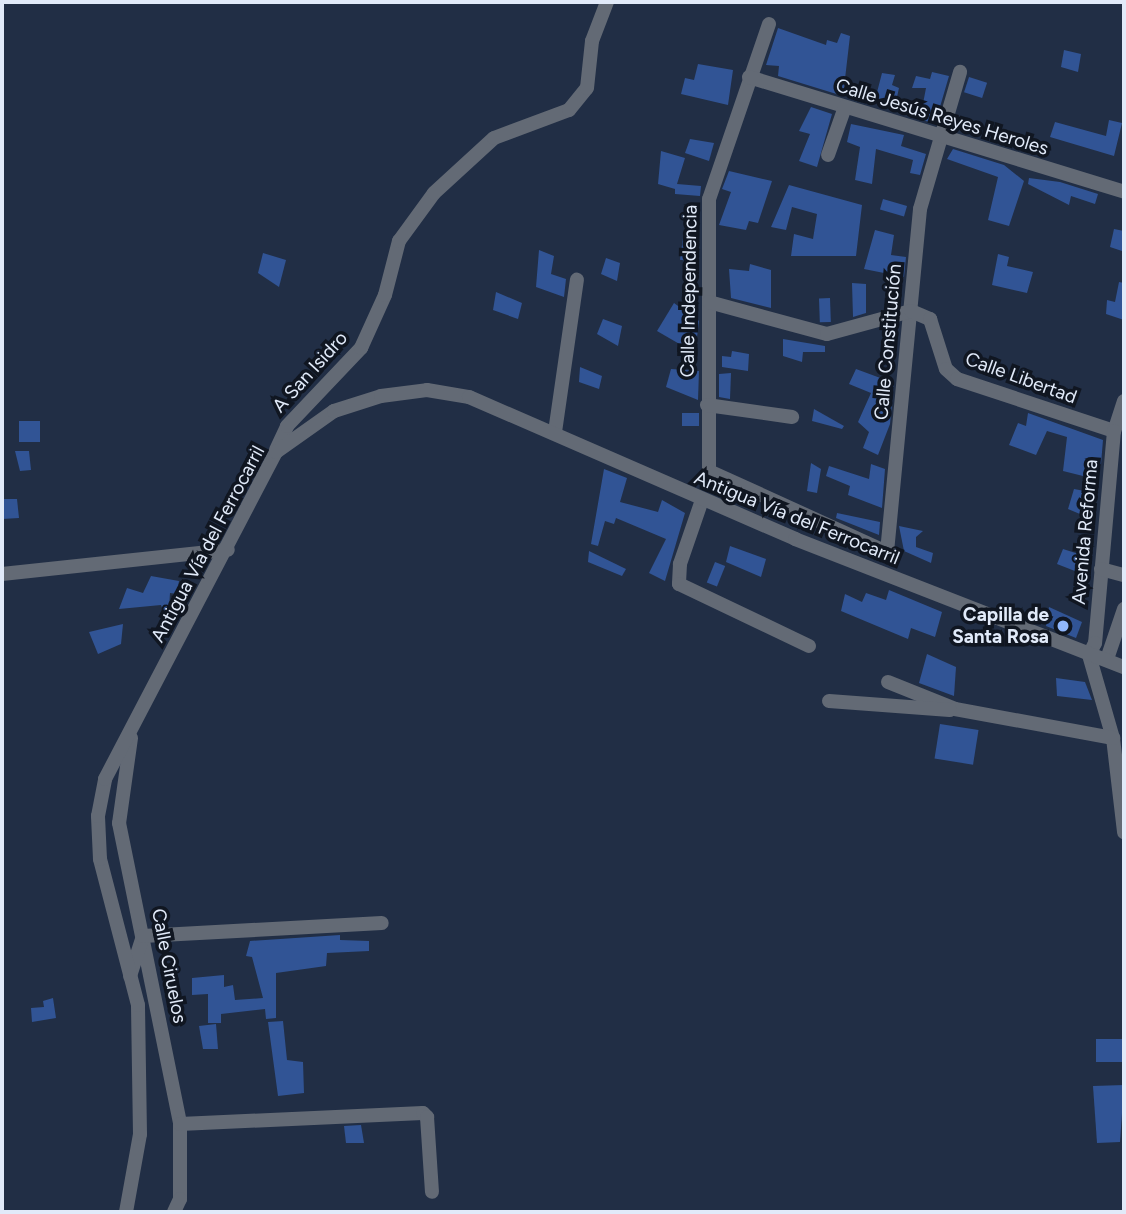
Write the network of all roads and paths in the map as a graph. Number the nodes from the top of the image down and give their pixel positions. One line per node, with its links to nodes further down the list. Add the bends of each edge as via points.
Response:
1 (607, 2): 17 (street, A San Isidro, via 592,41 587,88 569,110 494,138 434,193 399,241 384,295 361,348 287,426)
2 (769, 23): 4 (street, Calle Independencia)
3 (960, 72): 6 (street, Calle Constitución)
4 (749, 76): 5 (street, Calle Jesús Reyes Heroles); 10 (street, Calle Independencia, via 709,199)
5 (845, 107): 6 (street, Calle Jesús Reyes Heroles); 7 (street)
6 (943, 139): 8 (street, Calle Jesús Reyes Heroles); 11 (street, Calle Constitución, via 920,209)
7 (828, 155)
8 (1124, 192)
9 (577, 280): 16 (street)
10 (709, 302): 11 (street, via 827,334); 13 (street, Calle Independencia)
11 (911, 311): 15 (street, Calle Libertad, via 930,319 946,369 957,379); 20 (street, Calle Constitución, via 887,552)
12 (1124, 403): 15 (street, Avenida Reforma)
13 (707, 405): 14 (street); 20 (street, Calle Independencia, via 709,471)
14 (792, 417)
15 (1114, 431): 18 (street, Avenida Reforma)
16 (555, 432): 17 (street, Antigua Vía del Ferrocarril, via 469,397 427,390 381,396 334,411); 19 (street, Antigua Vía del Ferrocarril)
17 (276, 452): 22 (street, Antigua Vía del Ferrocarril)
18 (1118, 460): 23 (street, Avenida Reforma)
19 (702, 500): 21 (street, Antigua Vía del Ferrocarril); 27 (street, via 680,564 680,584)
20 (805, 515): 21 (street)
21 (794, 539): 28 (street, Antigua Vía del Ferrocarril)
22 (228, 550): 24 (street); 34 (street, Antigua Vía del Ferrocarril)
23 (1101, 569): 25 (street); 28 (street, Avenida Reforma)
24 (2, 574)
25 (1124, 575)
26 (1124, 609): 29 (street)
27 (808, 646)
28 (1089, 655): 29 (street, Antigua Vía del Ferrocarril); 35 (street, Avenida Reforma)
29 (1107, 659): 30 (street, Antigua Vía del Ferrocarril)
30 (1124, 667)
31 (888, 682): 33 (street)
32 (829, 701): 33 (street)
33 (955, 709): 35 (street)
34 (132, 726): 38 (street, Calle Ciruelos, via 119,823); 39 (street, Antigua Vía del Ferrocarril, via 105,779 98,816 100,859)
35 (1113, 738): 36 (street, Avenida Reforma)
36 (1124, 832)
37 (382, 923): 38 (street)
38 (143, 936): 39 (street); 40 (street, Calle Ciruelos)
39 (131, 976): 42 (street, Antigua Vía del Ferrocarril, via 138,1005 140,1134)
40 (180, 1124): 41 (street, via 423,1113 428,1117); 43 (street, Calle Ciruelos, via 180,1199)
41 (432, 1192)
42 (126, 1212)
43 (174, 1212)

